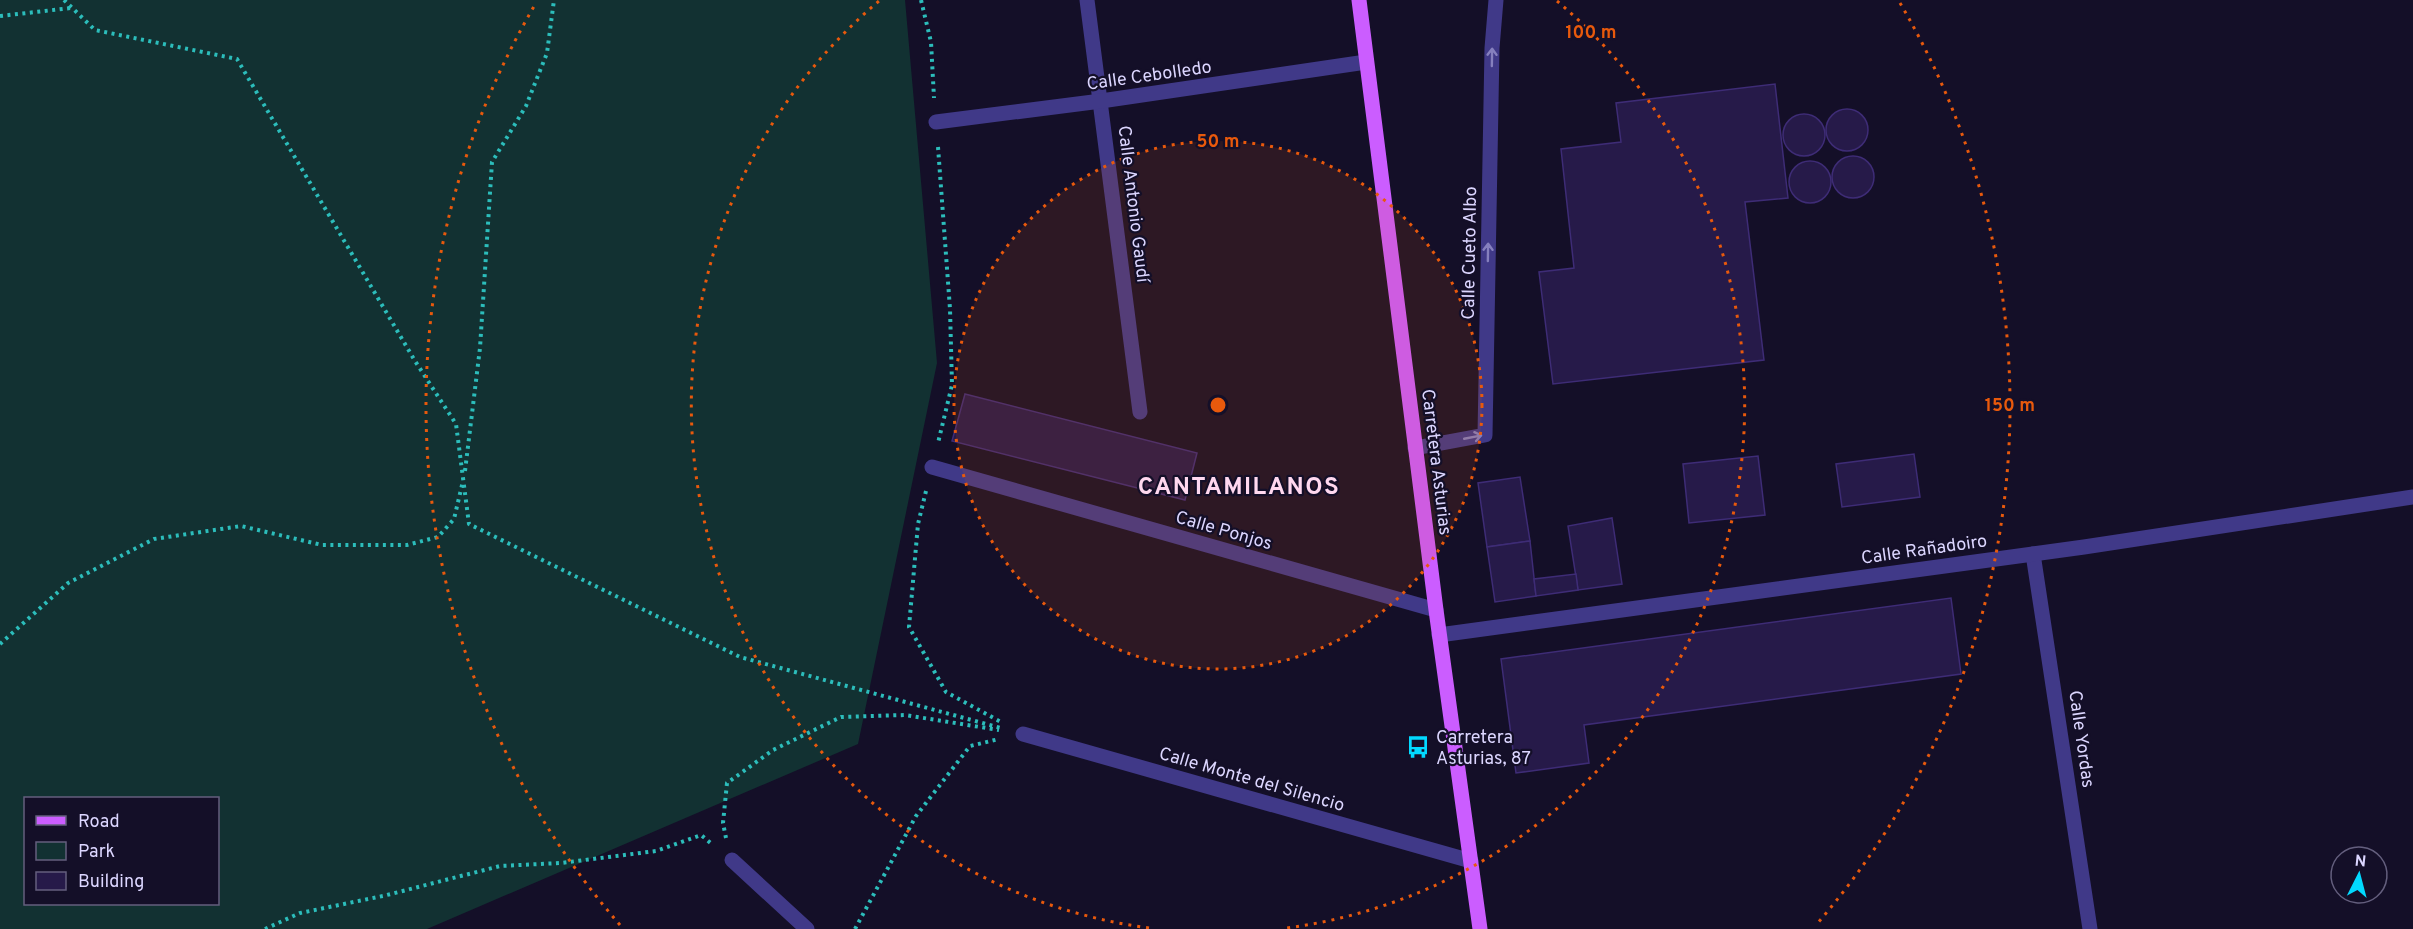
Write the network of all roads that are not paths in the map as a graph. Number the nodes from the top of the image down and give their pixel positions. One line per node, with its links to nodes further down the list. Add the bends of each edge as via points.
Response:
1 (1087, 0): 5 (street, Calle Antonio Gaudí)
2 (1359, 0): 4 (main road, Carretera Asturias)
3 (1496, 0): 8 (street, Calle Cueto Albo, one-way to 3, via 1485,435)
4 (1366, 62): 5 (street, Calle Cebolledo); 8 (main road, Carretera Asturias)
5 (1101, 101): 6 (street, Calle Cebolledo); 7 (street, Calle Antonio Gaudí)
6 (936, 122)
7 (1140, 412)
8 (1415, 448): 12 (main road, Carretera Asturias)
9 (932, 467): 12 (street, Calle Ponjos)
10 (2413, 497): 11 (street, Calle Rañadoiro)
11 (2033, 554): 13 (street, Calle Rañadoiro); 19 (street, Calle Yordas)
12 (1436, 610): 13 (main road, Carretera Asturias)
13 (1440, 635): 16 (main road, Carretera Asturias)
14 (1023, 734): 16 (street, Calle Monte del Silencio)
15 (732, 860): 17 (street)
16 (1471, 861): 18 (main road, Carretera Asturias)
17 (807, 929)
18 (1480, 929)
19 (2090, 929)

